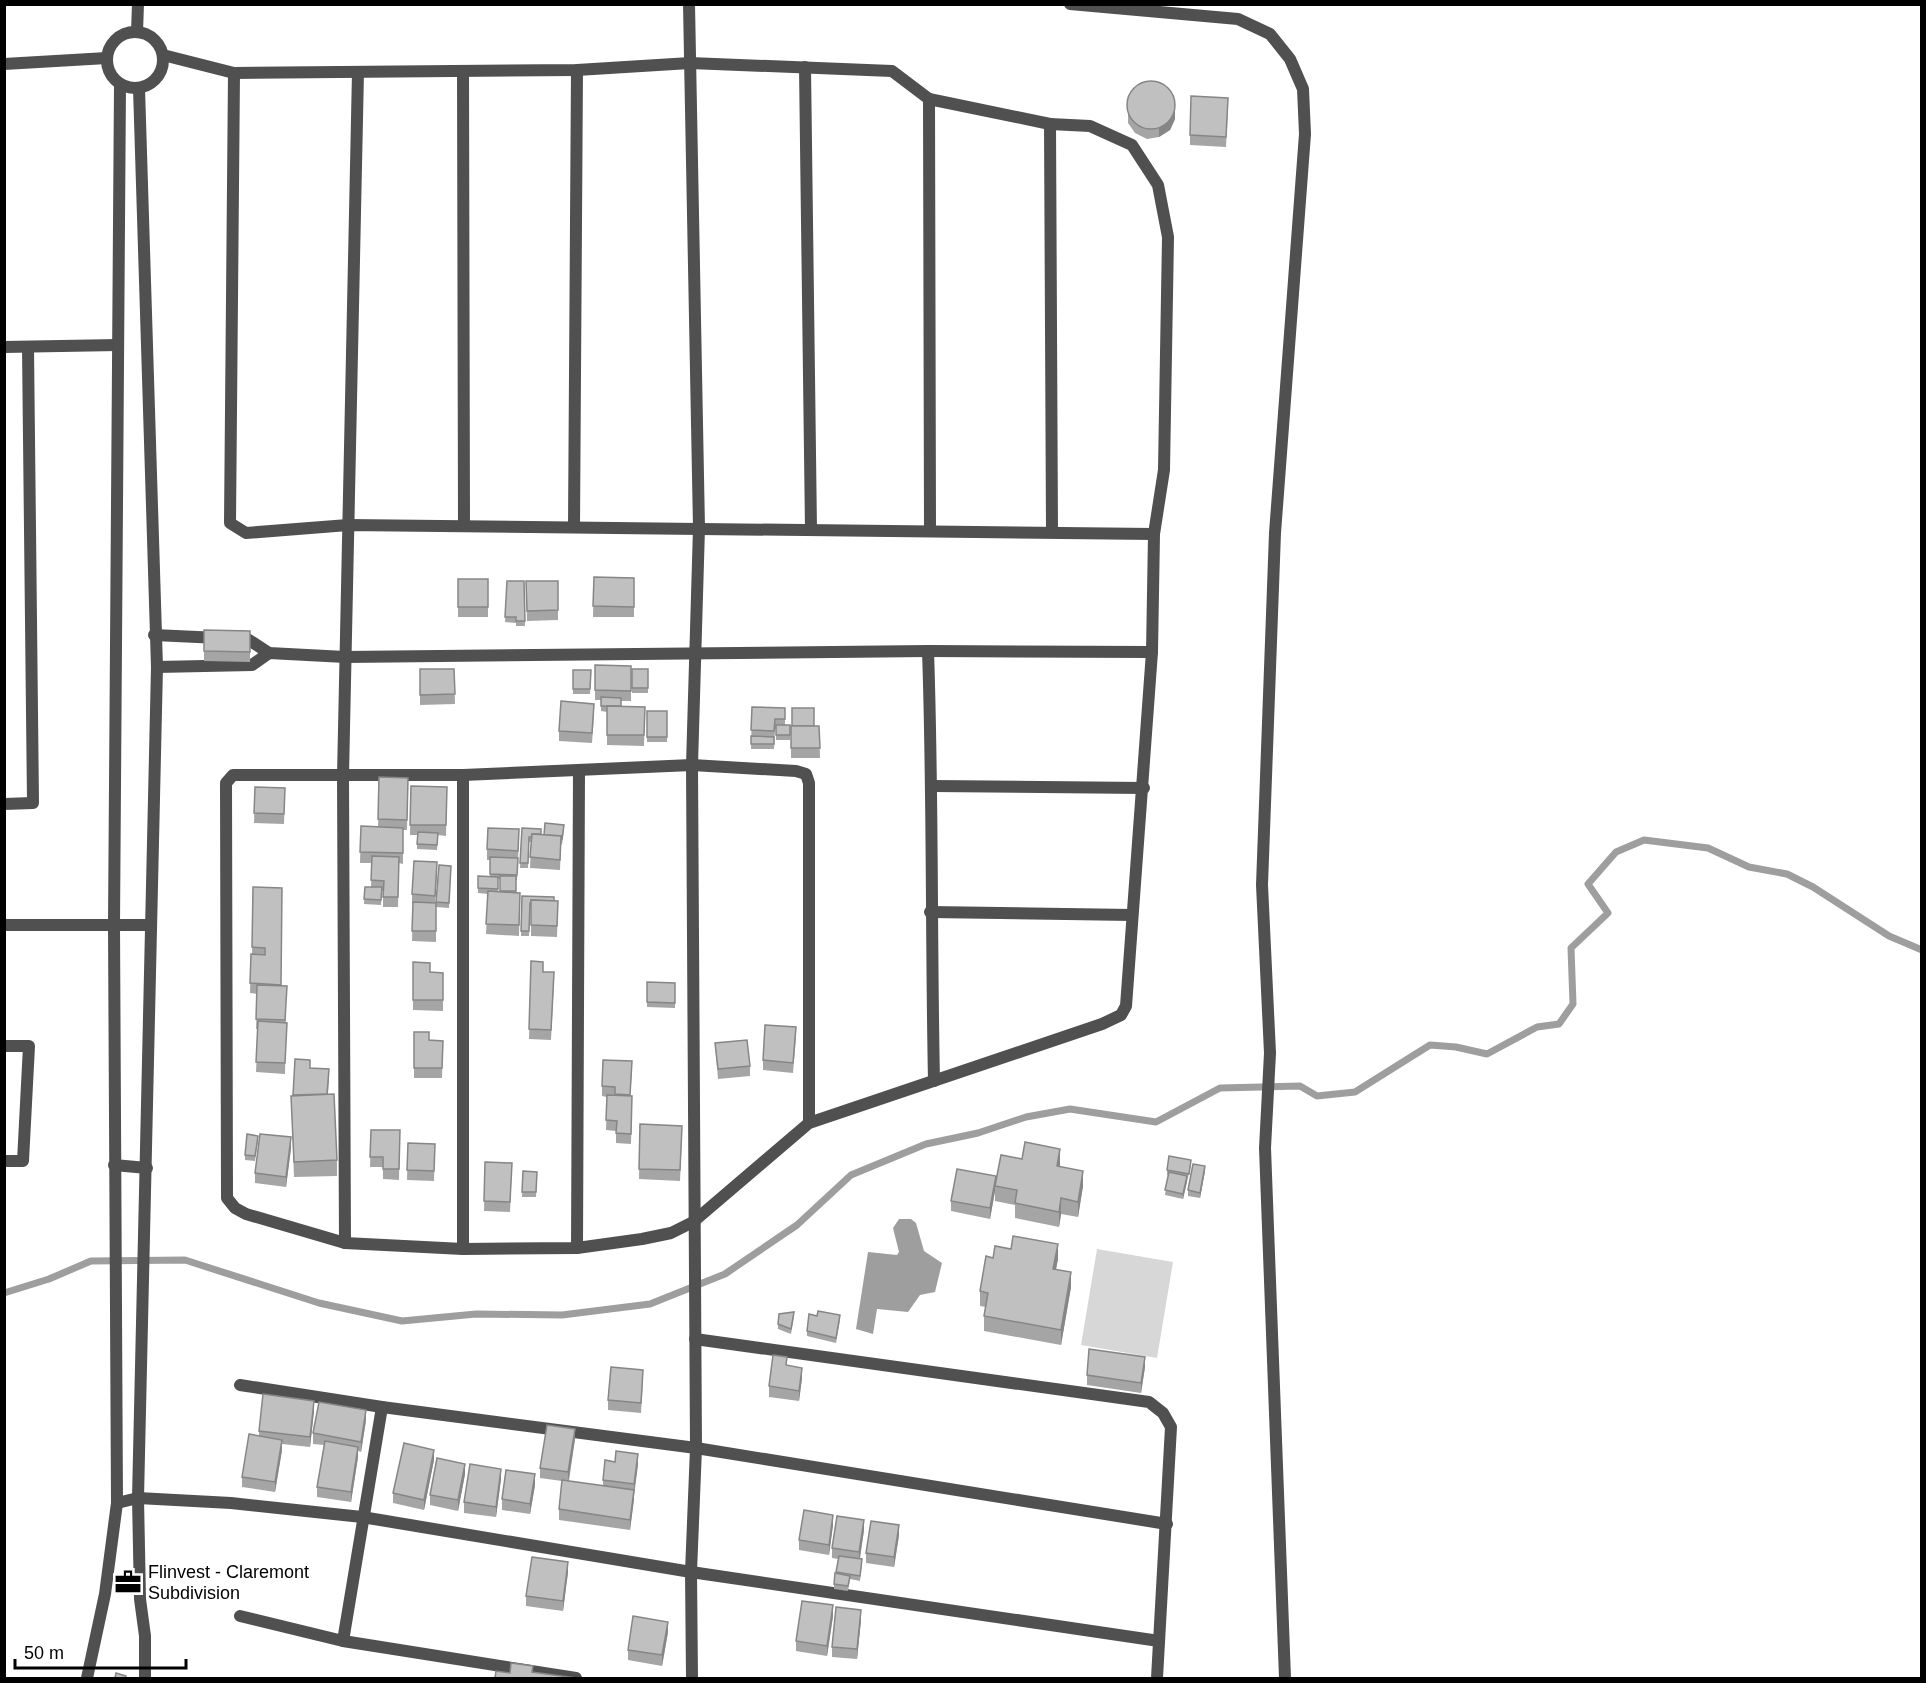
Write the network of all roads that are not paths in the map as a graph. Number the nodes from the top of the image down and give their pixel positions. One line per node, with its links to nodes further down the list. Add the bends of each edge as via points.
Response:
1 (138, 4): 4 (street)
2 (689, 4): 7 (street)
3 (1070, 4): 75 (street, via 1238,19 1270,34 1290,59 1303,89 1305,134 1275,533 1262,885 1270,1053 1265,1148)
4 (137, 32): 5 (street, via 154,39); 6 (street, via 120,36)
5 (163, 55): 12 (street); 15 (street, via 164,64 155,80)
6 (107, 58): 8 (street); 14 (street, via 108,68)
7 (690, 63): 9 (street); 10 (street); 24 (street)
8 (4, 64)
9 (805, 67): 16 (street, via 892,71); 25 (street)
10 (577, 70): 11 (street); 23 (street)
11 (463, 71): 13 (street); 22 (street)
12 (234, 72): 13 (street); 21 (street, via 231,523 246,533)
13 (358, 72): 21 (street)
14 (120, 84): 15 (street); 18 (street)
15 (139, 88): 29 (street)
16 (929, 99): 17 (street); 26 (street)
17 (1050, 124): 27 (street); 28 (street, via 1090,126 1132,145 1158,185 1167,237 1167,284 1164,470)
18 (118, 345): 20 (street); 46 (street)
19 (4, 346): 20 (street)
20 (28, 347): 42 (street, via 33,803)
21 (348, 525): 22 (street); 34 (street)
22 (464, 526): 23 (street)
23 (574, 527): 24 (street)
24 (699, 528): 25 (street); 33 (street)
25 (811, 530): 26 (street)
26 (930, 531): 27 (street)
27 (1052, 532): 28 (street)
28 (1154, 534): 31 (street)
29 (154, 635): 32 (street, via 249,640); 35 (street)
30 (928, 651): 31 (street); 33 (street); 40 (street)
31 (1152, 652): 41 (street)
32 (269, 653): 34 (street); 35 (street, via 252,665)
33 (695, 654): 34 (street); 36 (street)
34 (345, 657): 39 (street)
35 (157, 667): 47 (street)
36 (692, 765): 37 (street); 50 (street, via 796,771 806,774 809,783); 54 (street)
37 (579, 770): 38 (street); 56 (street)
38 (463, 775): 39 (street); 57 (street)
39 (343, 776): 55 (street); 55 (street, via 234,775 226,783 226,1198 246,1214)
40 (933, 786): 41 (street); 43 (street)
41 (1144, 788): 44 (street)
42 (4, 804)
43 (930, 912): 44 (street); 49 (street)
44 (1132, 915): 49 (street, via 1126,1006 1121,1015)
45 (4, 925): 46 (street)
46 (114, 925): 47 (street); 52 (street)
47 (149, 925): 53 (street)
48 (4, 1046): 51 (street, via 29,1046 24,1161)
49 (934, 1081): 50 (street)
50 (809, 1123): 54 (street)
51 (4, 1161)
52 (114, 1166): 53 (street); 63 (street)
53 (147, 1168): 62 (street)
54 (693, 1222): 56 (street, via 671,1233); 58 (street)
55 (345, 1242): 57 (street)
56 (577, 1248): 57 (street)
57 (463, 1249)
58 (695, 1338): 61 (street); 65 (street, via 1149,1402 1163,1413 1171,1427)
59 (240, 1385): 60 (street)
60 (382, 1407): 61 (street); 64 (street)
61 (696, 1448): 65 (street); 66 (street)
62 (138, 1498): 63 (street); 64 (street); 71 (street)
63 (117, 1503): 70 (street, via 105,1594)
64 (362, 1517): 66 (street); 68 (street)
65 (1167, 1524): 69 (street)
66 (691, 1572): 69 (street); 73 (street)
67 (240, 1616): 68 (street)
68 (343, 1641): 72 (street)
69 (1159, 1641): 74 (street)
70 (87, 1678)
71 (146, 1678)
72 (576, 1678)
73 (692, 1678)
74 (1156, 1678)
75 (1285, 1678)

